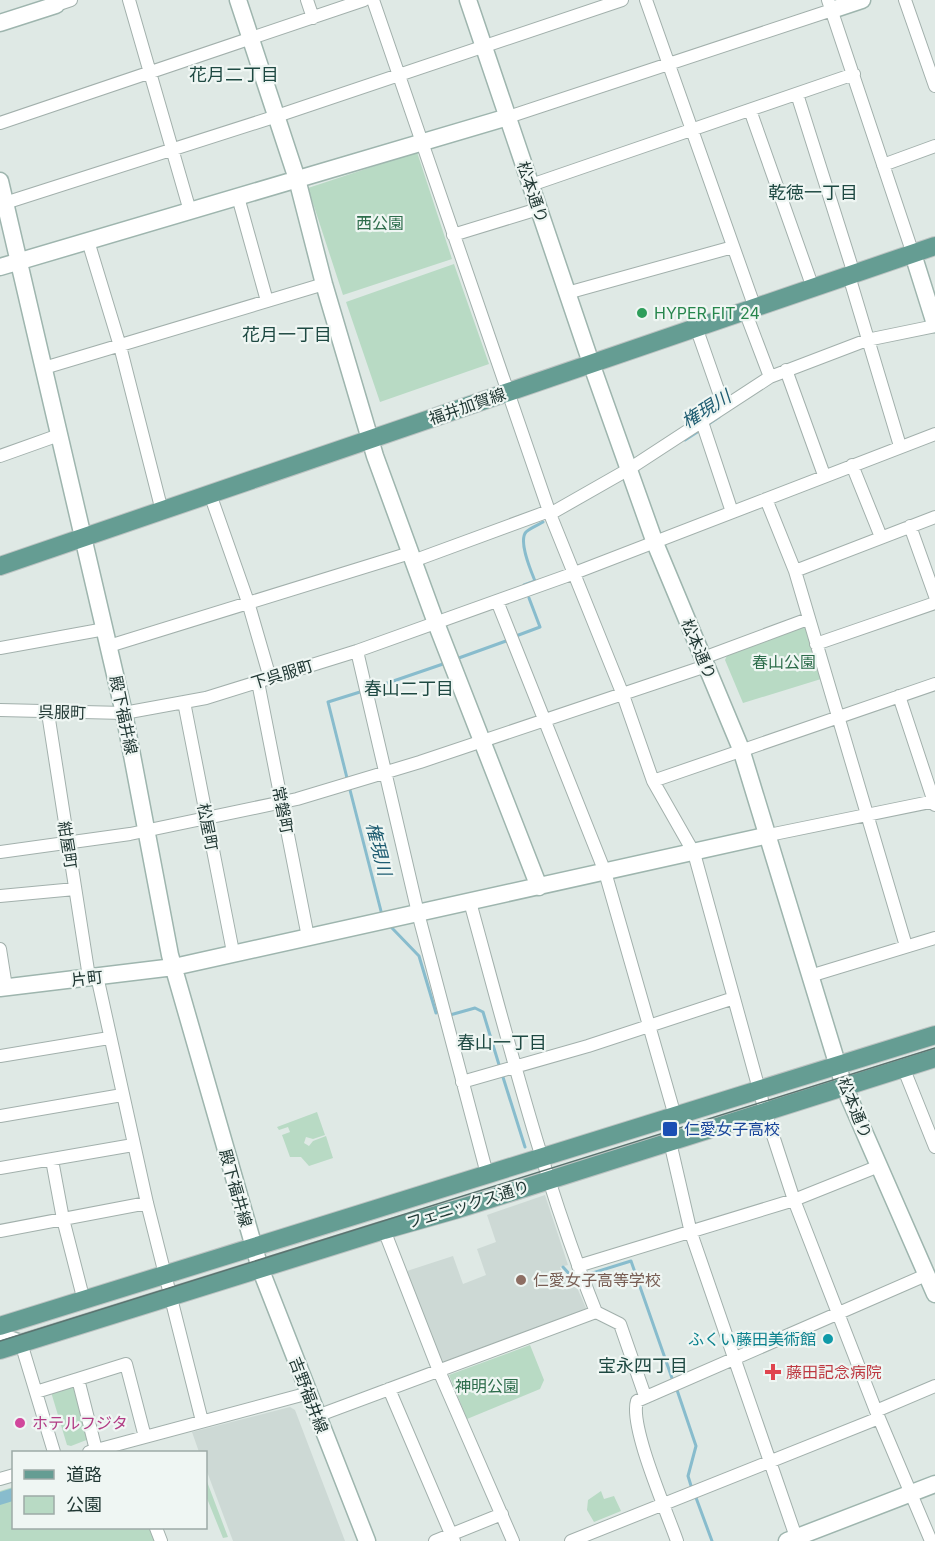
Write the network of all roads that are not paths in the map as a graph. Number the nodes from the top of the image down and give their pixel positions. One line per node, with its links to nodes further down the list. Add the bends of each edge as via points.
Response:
1 (129, 0): 18 (street)
2 (238, 0): 15 (street)
3 (307, 0): 13 (street)
4 (364, 0): 13 (street)
5 (373, 0): 20 (street)
6 (468, 0): 16 (street, 松本通り)
7 (622, 0): 16 (street)
8 (646, 0): 17 (street)
9 (862, 0): 12 (street)
10 (905, 0): 21 (street)
11 (61, 2): 14 (street)
12 (830, 5): 17 (street); 19 (street)
13 (313, 18): 15 (street)
14 (0, 23)
15 (251, 39): 18 (street); 24 (street)
16 (484, 47): 20 (street); 25 (street, 松本通り)
17 (668, 65): 25 (street); 27 (street)
18 (150, 73): 26 (street); 30 (street)
19 (854, 74): 22 (street); 31 (street)
20 (399, 76): 24 (street); 28 (street)
21 (935, 86)
22 (797, 94): 23 (street); 46 (street)
23 (750, 110): 27 (street); 48 (street)
24 (277, 116): 30 (street); 32 (street)
25 (508, 117): 28 (street); 34 (street, 松本通り)
26 (0, 123)
27 (691, 130): 34 (street); 42 (street)
28 (421, 143): 32 (street); 39 (street)
29 (935, 146): 31 (street)
30 (172, 150): 36 (street); 38 (street)
31 (883, 165): 43 (street)
32 (297, 179): 35 (street); 47 (street)
33 (0, 181): 36 (street, 殿下福井線)
34 (531, 185): 37 (street, 松本通り)
35 (238, 197): 38 (street); 50 (street)
36 (5, 203): 44 (street, 殿下福井線)
37 (538, 208): 39 (street); 49 (street, 松本通り)
38 (190, 211): 40 (street)
39 (453, 235): 60 (street)
40 (88, 240): 44 (street); 55 (street)
41 (935, 246): 43 (main road, 福井加賀線)
42 (733, 247): 49 (street); 51 (street)
43 (913, 254): 46 (main road, 福井加賀線); 52 (street)
44 (19, 261): 45 (street); 57 (street, 殿下福井線)
45 (0, 267)
46 (851, 275): 48 (main road, 福井加賀線); 54 (street)
47 (324, 284): 50 (street); 65 (street)
48 (813, 288): 51 (main road, 福井加賀線)
49 (567, 293): 56 (street, 松本通り)
50 (267, 302): 55 (street)
51 (750, 310): 53 (main road, 福井加賀線); 59 (street)
52 (935, 325): 54 (street)
53 (696, 327): 56 (main road, 福井加賀線); 61 (street)
54 (868, 343): 58 (street); 66 (street)
55 (120, 346): 57 (street); 73 (street)
56 (591, 363): 60 (main road, 福井加賀線); 69 (street, 松本通り)
57 (44, 368): 64 (street, 殿下福井線)
58 (786, 370): 59 (street); 70 (street)
59 (770, 377): 61 (street)
60 (506, 393): 65 (main road, 福井加賀線); 74 (street)
61 (724, 407): 62 (street)
62 (703, 427): 69 (street); 75 (street)
63 (935, 434): 66 (street, 下呉服町)
64 (59, 435): 67 (street); 78 (street, 殿下福井線)
65 (370, 439): 71 (main road, 福井加賀線); 81 (street)
66 (900, 446): 68 (street, 下呉服町)
67 (0, 456)
68 (852, 465): 70 (street, 下呉服町); 79 (street)
69 (629, 469): 74 (street); 80 (street, 松本通り)
70 (824, 475): 72 (street, 下呉服町)
71 (210, 494): 73 (main road, 福井加賀線); 87 (street, 常磐町)
72 (766, 499): 75 (street, 下呉服町); 83 (street)
73 (162, 511): 78 (main road, 福井加賀線)
74 (549, 512): 81 (street); 84 (street)
75 (732, 512): 80 (street, 下呉服町)
76 (935, 517): 77 (street)
77 (910, 526): 79 (street); 85 (street)
78 (83, 537): 82 (main road, 福井加賀線); 91 (street, 殿下福井線)
79 (881, 537): 83 (street)
80 (655, 543): 84 (street, 下呉服町); 95 (street, 松本通り)
81 (411, 557): 87 (street); 90 (street)
82 (0, 566)
83 (795, 571): 89 (street)
84 (572, 574): 86 (street, 下呉服町); 98 (street)
85 (935, 596)
86 (497, 601): 90 (street, 下呉服町); 105 (street)
87 (248, 602): 91 (street); 96 (street, 常磐町)
88 (935, 603): 92 (street)
89 (808, 619): 92 (street); 95 (street)
90 (436, 623): 94 (street, 下呉服町); 106 (street)
91 (107, 638): 93 (street); 103 (street, 殿下福井線)
92 (816, 644): 104 (street)
93 (0, 648)
94 (357, 651): 96 (street, 下呉服町); 108 (street)
95 (705, 662): 98 (street); 107 (street, 松本通り)
96 (264, 680): 100 (street, 下呉服町); 110 (street, 常磐町)
97 (935, 684): 99 (street)
98 (622, 695): 105 (street); 109 (street)
99 (899, 696): 104 (street); 111 (street)
100 (184, 702): 103 (street, 呉服町); 113 (street, 松屋町)
101 (0, 710): 102 (street, 呉服町)
102 (48, 713): 103 (street, 呉服町); 116 (street, 紺屋町)
103 (124, 713): 114 (street, 殿下福井線)
104 (837, 717): 107 (street); 112 (street)
105 (544, 720): 106 (street); 119 (street)
106 (483, 741): 108 (street); 120 (street)
107 (741, 749): 109 (street); 115 (street, 松本通り)
108 (386, 772): 110 (street); 124 (street)
109 (653, 781): 118 (street)
110 (282, 802): 113 (street); 125 (street, 常磐町)
111 (934, 803): 112 (street)
112 (867, 815): 115 (street); 127 (street)
113 (206, 817): 114 (street); 129 (street, 松屋町)
114 (146, 831): 116 (street); 130 (street, 殿下福井線)
115 (769, 835): 118 (street, 片町); 131 (street, 松本通り)
116 (68, 844): 117 (street); 121 (street, 紺屋町)
117 (0, 852)
118 (694, 852): 119 (street, 片町); 134 (street)
119 (605, 873): 120 (street, 片町); 135 (street)
120 (539, 887): 123 (street, 片町)
121 (75, 889): 122 (street); 132 (street, 紺屋町)
122 (0, 896)
123 (470, 902): 124 (street, 片町); 142 (street)
124 (418, 913): 125 (street, 片町); 143 (street)
125 (308, 938): 129 (street, 片町)
126 (935, 938): 127 (street)
127 (906, 946): 131 (street)
128 (0, 949): 133 (street)
129 (233, 952): 130 (street, 片町)
130 (174, 967): 132 (street, 片町); 165 (street, 殿下福井線)
131 (810, 976): 140 (street, 松本通り)
132 (93, 977): 133 (street, 片町); 137 (street, 紺屋町)
133 (3, 987)
134 (734, 998): 135 (street); 145 (street)
135 (649, 1026): 142 (street); 149 (street)
136 (935, 1035): 140 (main road, フェニックス通り)
137 (109, 1038): 138 (street); 146 (street, 紺屋町)
138 (0, 1056)
139 (935, 1058): 141 (main road, フェニックス通り)
140 (838, 1066): 144 (street, 松本通り); 145 (main road, フェニックス通り)
141 (903, 1067): 144 (main road, フェニックス通り); 152 (street)
142 (506, 1070): 143 (street); 153 (street)
143 (462, 1082): 157 (street)
144 (844, 1086): 147 (main road, フェニックス通り); 155 (street, 松本通り)
145 (759, 1090): 147 (street); 149 (main road, フェニックス通り)
146 (122, 1095): 148 (street); 151 (street, 紺屋町)
147 (765, 1111): 150 (main road, フェニックス通り); 159 (street)
148 (0, 1116)
149 (675, 1116): 153 (main road, フェニックス通り)
150 (670, 1142): 158 (main road, フェニックス通り); 164 (street)
151 (133, 1145): 154 (street); 160 (street, 紺屋町)
152 (935, 1147)
153 (543, 1157): 157 (main road, フェニックス通り); 158 (street)
154 (52, 1160): 156 (street); 161 (street)
155 (879, 1166): 159 (street); 168 (street, 松本通り)
156 (0, 1168)
157 (487, 1174): 165 (main road, フェニックス通り)
158 (550, 1178): 162 (main road, フェニックス通り); 166 (street)
159 (794, 1200): 164 (street); 174 (street)
160 (147, 1203): 161 (street); 169 (street, 紺屋町)
161 (63, 1219): 163 (street); 172 (street)
162 (384, 1230): 167 (main road, フェニックス通り); 180 (street)
163 (0, 1231)
164 (691, 1233): 166 (street); 179 (street)
165 (254, 1248): 167 (street, 吉野福井線); 169 (main road, フェニックス通り)
166 (578, 1266): 173 (street)
167 (261, 1268): 171 (main road, フェニックス通り); 185 (street, 吉野福井線)
168 (930, 1273): 170 (street, 松本通り); 174 (street)
169 (165, 1276): 171 (street, 紺屋町); 172 (main road, フェニックス通り)
170 (935, 1294)
171 (171, 1296): 177 (main road, フェニックス通り); 189 (street, 紺屋町)
172 (84, 1300): 175 (main road, フェニックス通り)
173 (596, 1312): 180 (street); 186 (street, via 620,1324)
174 (838, 1312): 179 (street); 187 (street)
175 (0, 1326)
176 (0, 1336): 177 (street)
177 (21, 1343): 178 (main road, フェニックス通り); 184 (street)
178 (0, 1350)
179 (736, 1356): 186 (street); 194 (street)
180 (439, 1371): 183 (street); 198 (street)
181 (78, 1379): 184 (street); 190 (street, via 126,1364); 193 (street)
182 (935, 1386): 187 (street)
183 (389, 1389): 188 (street); 199 (street)
184 (36, 1392): 192 (street)
185 (309, 1393): 188 (street, 吉野福井線); 189 (street)
186 (645, 1396): 197 (street, via 637,1401 634,1411)
187 (877, 1415): 194 (street); 196 (street)
188 (318, 1416): 201 (street, 吉野福井線)
189 (202, 1420): 190 (street)
190 (145, 1437): 191 (street)
191 (126, 1448): 193 (street)
192 (54, 1451)
193 (93, 1451)
194 (770, 1461): 197 (street); 200 (street)
195 (935, 1484): 196 (street)
196 (909, 1494): 200 (street); 206 (street)
197 (664, 1504): 204 (street); 205 (street)
198 (502, 1514): 199 (street); 203 (street)
199 (453, 1538): 202 (street)
200 (791, 1540)
201 (367, 1541)
202 (435, 1541)
203 (513, 1541)
204 (571, 1541)
205 (677, 1541)
206 (931, 1541)

